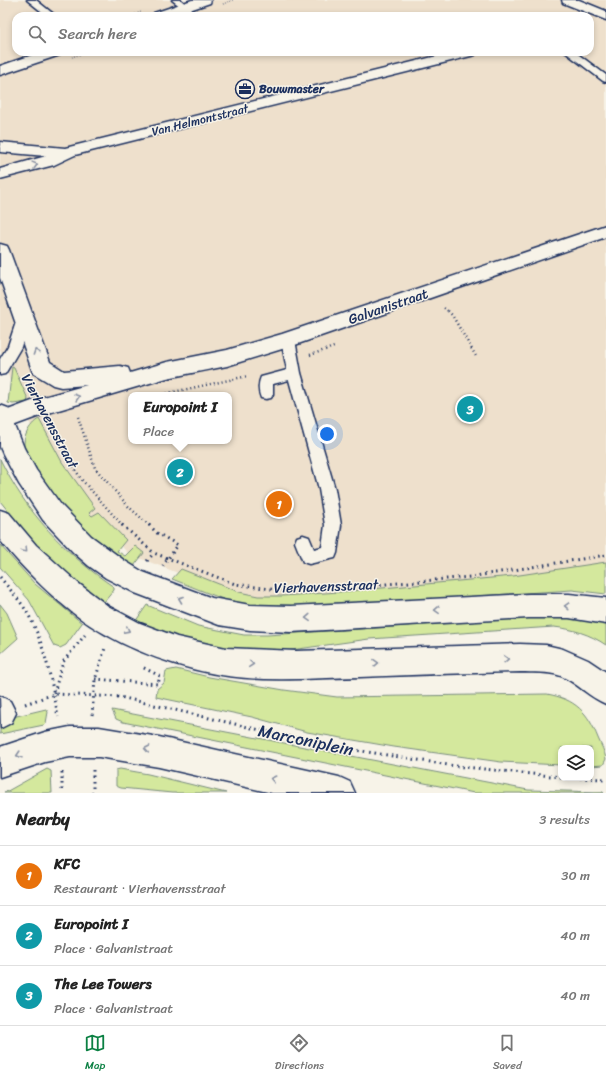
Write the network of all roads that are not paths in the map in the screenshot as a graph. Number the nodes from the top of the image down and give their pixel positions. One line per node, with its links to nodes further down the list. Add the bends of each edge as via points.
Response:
1 (31, 0): 5 (lane)
2 (205, 0): 4 (street)
3 (568, 0): 7 (street)
4 (181, 3): 6 (street)
5 (47, 12)
6 (166, 12)
7 (593, 12)
8 (594, 12): 9 (street)
9 (606, 18): 10 (street)
10 (594, 22)
11 (43, 56): 14 (street)
12 (454, 56): 17 (street, Van Helmontstraat)
13 (574, 56): 15 (lane)
14 (0, 71)
15 (606, 79)
16 (0, 147): 17 (street, Van Helmontstraat)
17 (69, 152): 18 (street, Van Helmontstraat, one-way to 17, via 48,162)
18 (0, 174)
19 (606, 231): 22 (street, Galvanistraat)
20 (0, 250): 21 (street, Vierhavensstraat)
21 (24, 316): 24 (lane, via 14,347); 26 (street, Vierhavensstraat, one-way to 21, via 41,367)
22 (288, 340): 23 (lane); 25 (street, Galvanistraat, via 227,358)
23 (293, 367): 27 (lane, via 266,381); 30 (lane, via 327,489 333,525 329,553 309,557)
24 (0, 370)
25 (167, 370): 26 (street, Galvanistraat); 28 (street, Galvanistraat, one-way to 25)
26 (62, 379)
27 (266, 394)
28 (1, 417): 31 (street, Vierhavensstraat, one-way to 28, via 569,606 544,606 265,619 234,616 204,609 134,580 90,551 62,524 30,481 16,458)
29 (0, 521): 32 (street, one-way to 32, via 13,539 51,577 99,616 184,652 226,662 288,665 546,659 578,670)
30 (302, 542)
31 (606, 611)
32 (606, 690)
33 (0, 762): 34 (street, one-way to 33, via 159,752 99,742 70,742 45,747)
34 (339, 793)

